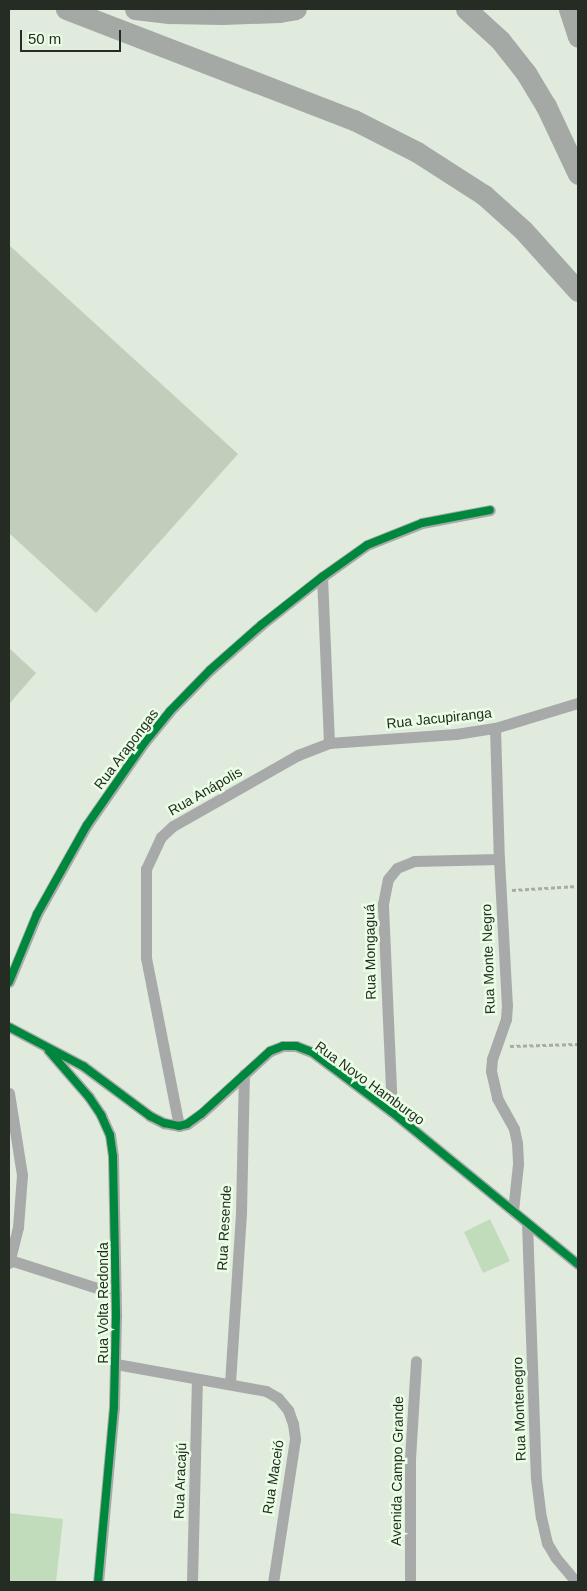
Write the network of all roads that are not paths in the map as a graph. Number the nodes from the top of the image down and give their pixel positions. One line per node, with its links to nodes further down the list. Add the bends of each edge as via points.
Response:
1 (66, 9): 8 (highway, via 354,120 417,152 484,195 522,230)
2 (135, 9): 3 (highway, via 222,14)
3 (296, 9)
4 (466, 9): 7 (highway, via 500,40 526,73 546,106)
5 (569, 9): 6 (highway)
6 (578, 37)
7 (578, 174)
8 (578, 291)
9 (490, 510): 10 (street, Rua Arapongas, via 422,523 390,534 367,545)
10 (322, 577): 13 (street); 15 (street, Rua Arapongas, via 210,670 144,743 102,802 63,866 37,914)
11 (578, 703): 12 (street, Rua Jacupiranga)
12 (495, 728): 13 (street, Rua Jacupiranga); 14 (street, Rua Monte Negro)
13 (329, 743): 21 (street, Rua Anápolis, via 298,755 173,826 153,850 146,869 146,958)
14 (498, 859): 20 (street, Rua Mongaguá, via 414,861 397,868 388,879 383,914); 22 (street, Rua Monte Negro, via 507,1004 503,1032 492,1059 492,1082 514,1129 517,1143)
15 (9, 982)
16 (9, 1027): 17 (street)
17 (44, 1045): 21 (street, via 83,1066 150,1116); 26 (street, Rua Volta Redonda, via 89,1097 110,1135)
18 (244, 1074): 20 (street, Rua Novo Hamburgo, via 270,1051 282,1046 296,1046 312,1052); 21 (street, Rua Novo Hamburgo, via 201,1114); 30 (street, Rua Resende, via 241,1213)
19 (9, 1093): 24 (street, via 22,1175 18,1227)
20 (392, 1112): 22 (street, Rua Novo Hamburgo)
21 (179, 1126)
22 (514, 1212): 23 (street, Rua Novo Hamburgo)
23 (527, 1223): 25 (street, Rua Novo Hamburgo); 35 (street, Rua Montenegro, via 536,1478 541,1518 547,1543)
24 (9, 1262): 26 (street)
25 (578, 1264)
26 (116, 1294): 28 (street, Rua Volta Redonda)
27 (416, 1361): 34 (street, Avenida Campo Grande, via 410,1459)
28 (116, 1364): 29 (street, Rua Maceió); 31 (street, Rua Volta Redonda)
29 (197, 1380): 30 (street, Rua Maceió); 32 (street, Rua Aracajú)
30 (230, 1383): 33 (street, Rua Maceió, via 278,1398 294,1424)
31 (98, 1582)
32 (192, 1582)
33 (274, 1582)
34 (410, 1582)
35 (576, 1582)

